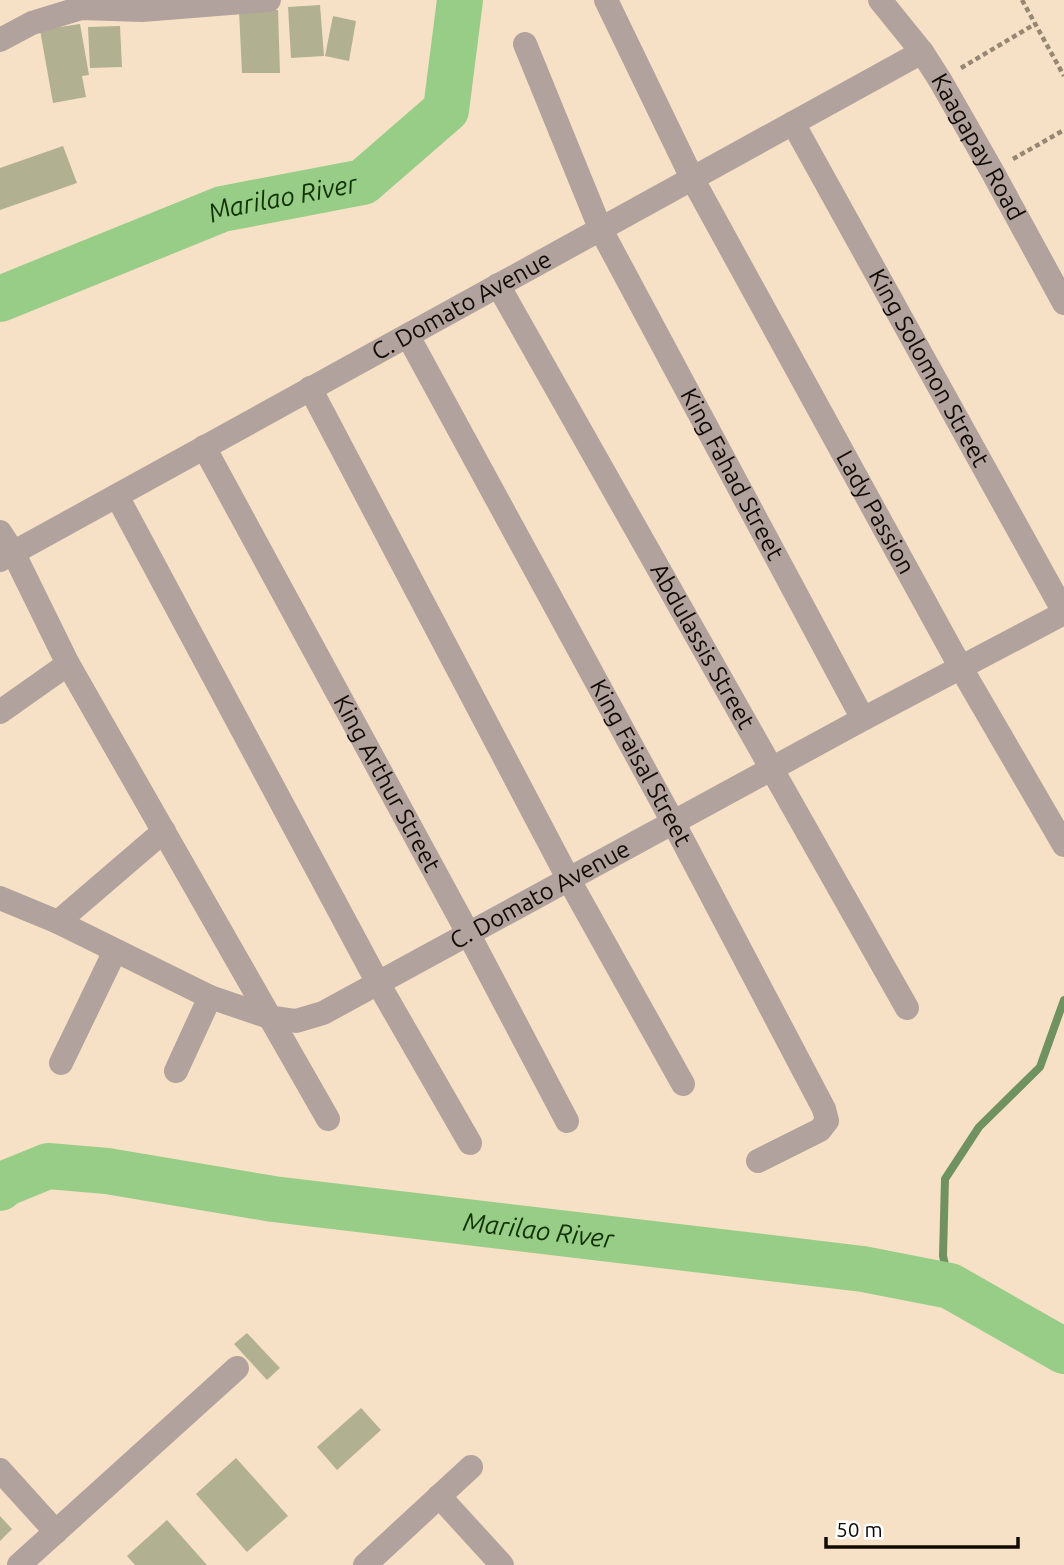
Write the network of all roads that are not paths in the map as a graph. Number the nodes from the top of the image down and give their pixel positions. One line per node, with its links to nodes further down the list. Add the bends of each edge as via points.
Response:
1 (269, 0): 4 (street, via 142,10)
2 (606, 0): 9 (street, Lady Passion)
3 (880, 0): 7 (street, Kaagapay Road)
4 (80, 4): 5 (street)
5 (0, 40)
6 (524, 44): 10 (street, King Fahad Street)
7 (922, 52): 8 (street, C. Domato Avenue); 12 (street, Kaagapay Road)
8 (793, 123): 9 (street, C. Domato Avenue); 18 (street, King Solomon Street)
9 (692, 178): 10 (street, C. Domato Avenue); 20 (street, Lady Passion)
10 (600, 228): 11 (street, C. Domato Avenue); 22 (street, King Fahad Street)
11 (498, 285): 13 (street, C. Domato Avenue); 23 (street, Abdulassis Street)
12 (1064, 303)
13 (408, 336): 14 (street, C. Domato Avenue); 24 (street, King Faisal Street)
14 (310, 388): 15 (street, C. Domato Avenue); 27 (street)
15 (204, 447): 16 (street, C. Domato Avenue); 30 (street, King Arthur Street)
16 (117, 496): 17 (street, C. Domato Avenue); 32 (street)
17 (4, 548): 19 (street)
18 (1064, 612): 20 (street, C. Domato Avenue)
19 (68, 664): 21 (street); 25 (street)
20 (961, 668): 22 (street, C. Domato Avenue); 26 (street, Lady Passion)
21 (0, 712)
22 (863, 719): 23 (street, C. Domato Avenue)
23 (773, 769): 24 (street, C. Domato Avenue); 34 (street, Abdulassis Street)
24 (673, 822): 27 (street, C. Domato Avenue); 42 (street, King Faisal Street, via 827,1121 820,1130)
25 (164, 831): 29 (street); 35 (street)
26 (1064, 845)
27 (569, 880): 30 (street, C. Domato Avenue); 38 (street)
28 (2, 903): 29 (street, C. Domato Avenue)
29 (58, 922): 31 (street, C. Domato Avenue)
30 (468, 933): 32 (street, C. Domato Avenue); 40 (street, King Arthur Street)
31 (114, 951): 33 (street, C. Domato Avenue); 36 (street)
32 (378, 983): 35 (street, C. Domato Avenue, via 323,1013 296,1021); 41 (street)
33 (210, 997): 35 (street, C. Domato Avenue); 37 (street)
34 (907, 1008)
35 (269, 1017): 39 (street)
36 (61, 1063)
37 (176, 1071)
38 (683, 1084)
39 (328, 1119)
40 (566, 1121)
41 (470, 1143)
42 (758, 1161)
43 (237, 1368): 47 (street)
44 (471, 1467): 46 (street)
45 (0, 1471): 47 (street)
46 (439, 1496): 49 (street); 50 (street)
47 (56, 1532): 48 (street)
48 (19, 1565)
49 (365, 1565)
50 (502, 1565)

